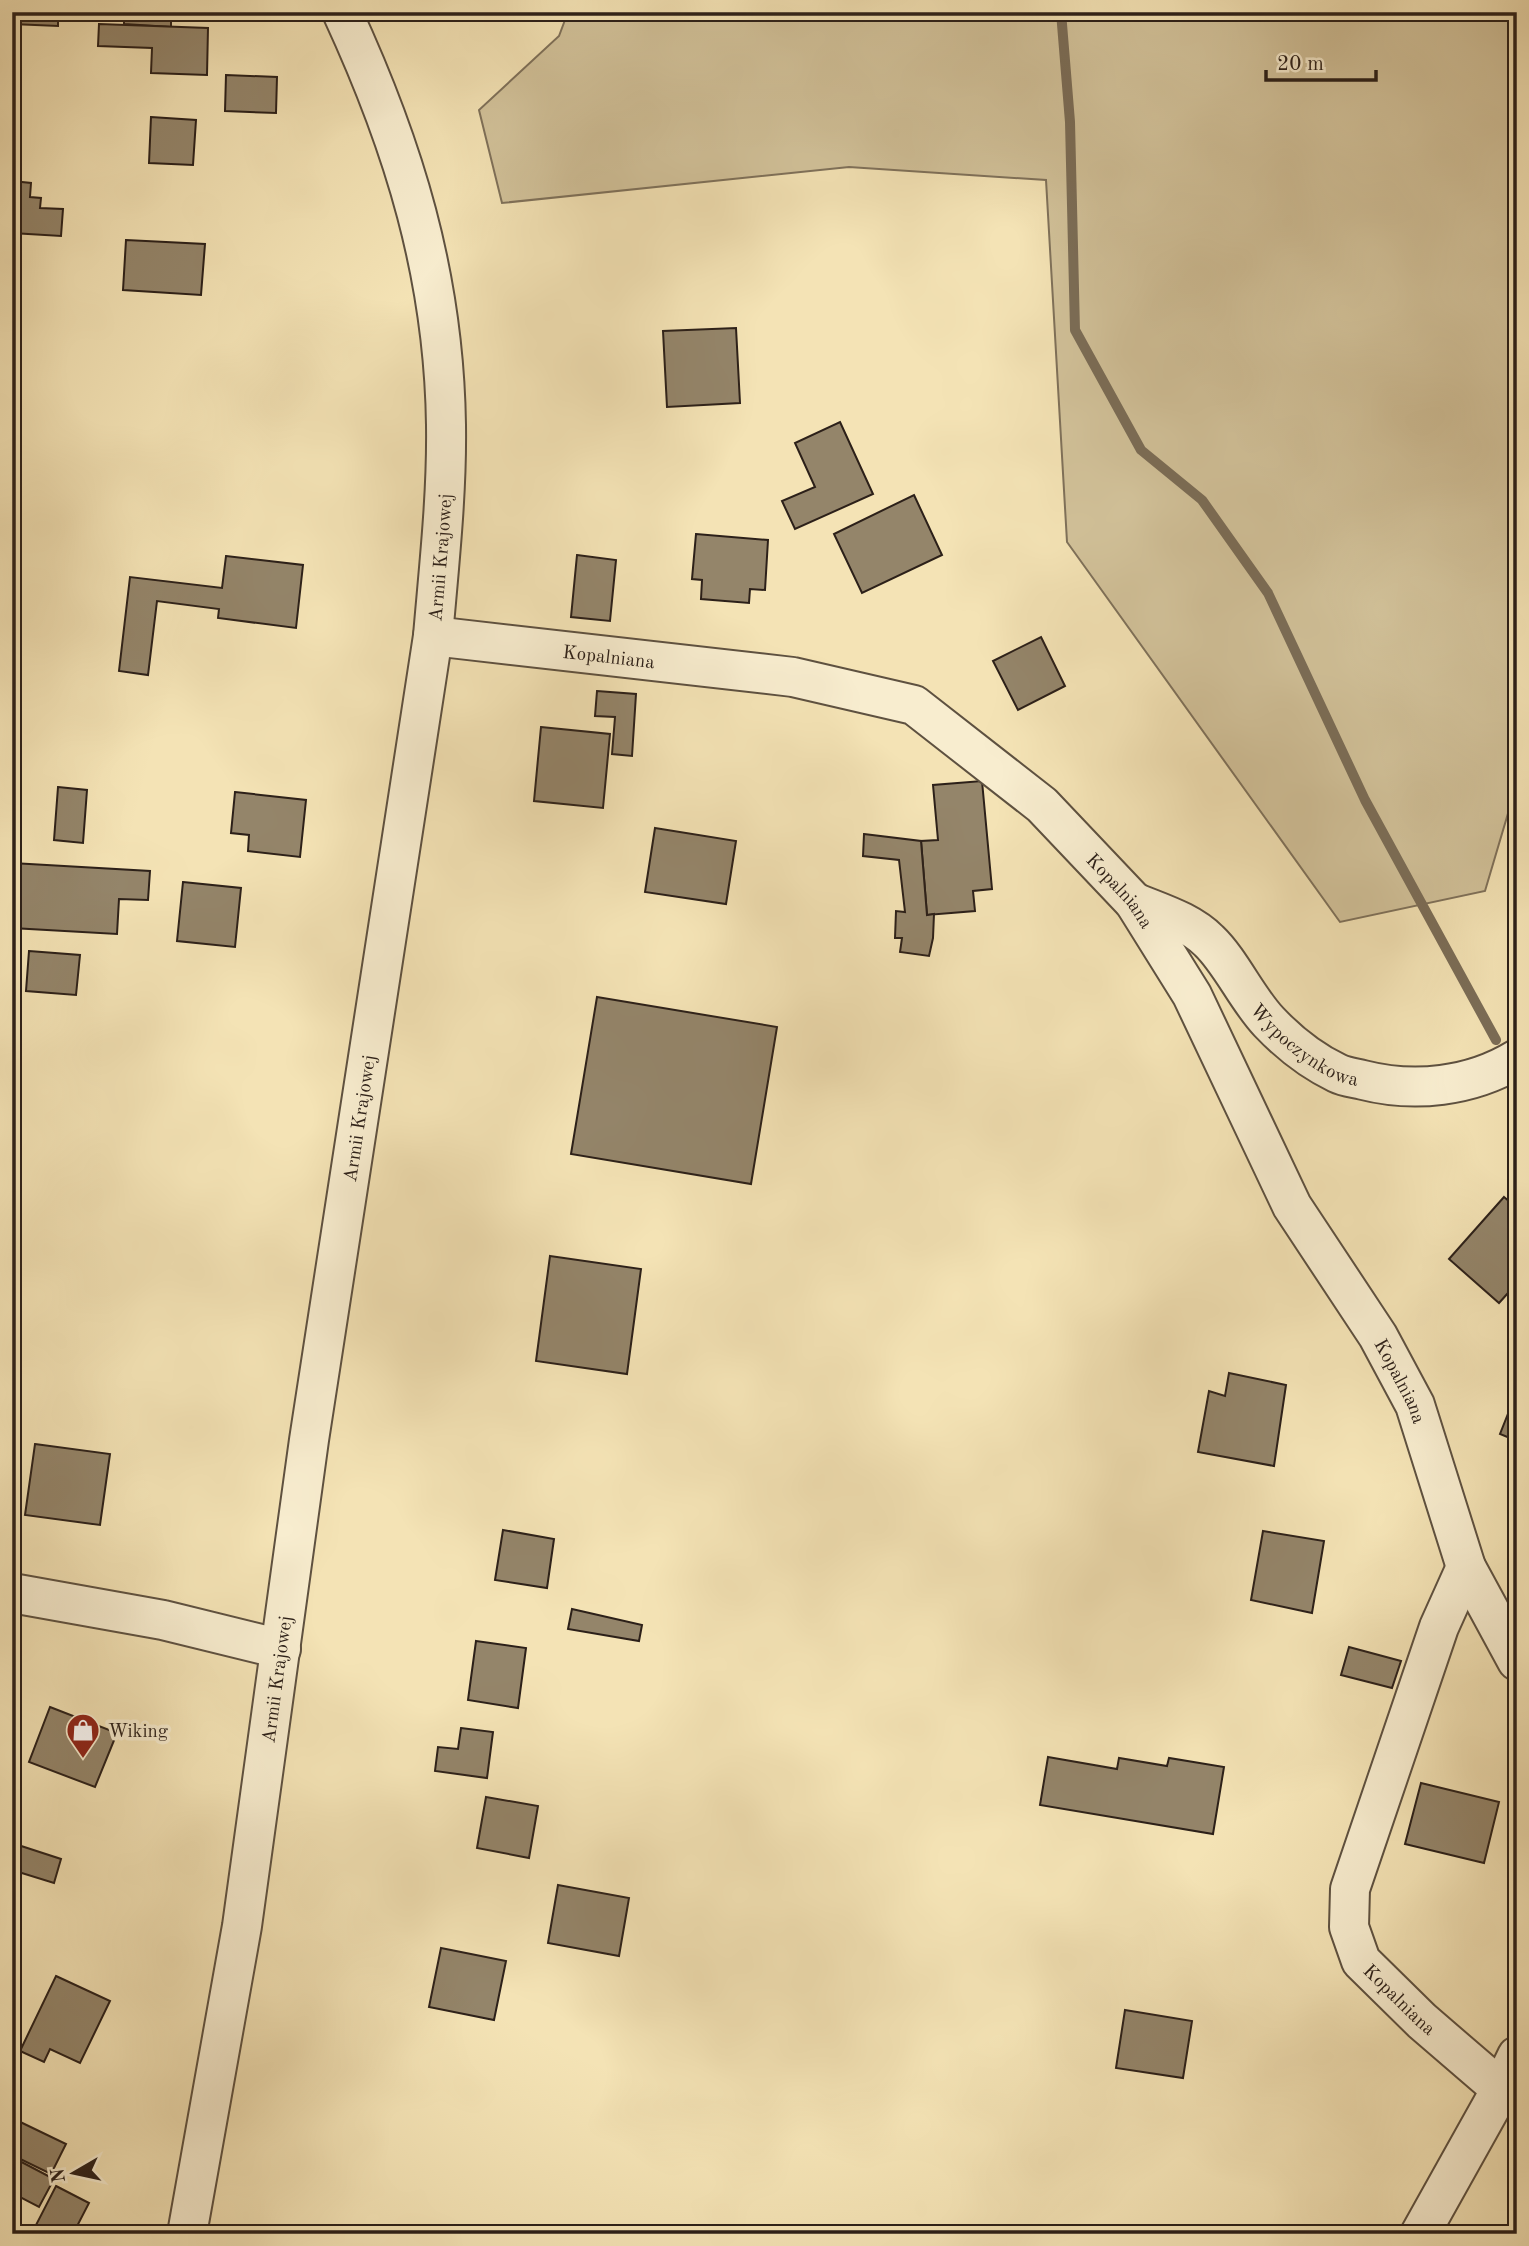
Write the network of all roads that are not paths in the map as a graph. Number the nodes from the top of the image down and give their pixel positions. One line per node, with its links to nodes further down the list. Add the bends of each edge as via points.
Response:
1 (342, 12): 2 (street, Armii Krajowej, via 390,123 415,201 432,277 446,424)
2 (433, 636): 3 (street, Kopalniana, via 793,677 914,705 1042,805); 7 (street, Armii Krajowej)
3 (1134, 902): 4 (street, Wypoczynkowa, via 1194,928 1211,942 1269,1022 1302,1052 1339,1074 1420,1088 1499,1070); 5 (street, Kopalniana, via 1192,995 1292,1206 1378,1336 1415,1405)
4 (1517, 1059)
5 (1466, 1567): 8 (street, Kopalniana); 9 (street, Kopalniana, via 1439,1627 1350,1889 1349,1927 1361,1961 1422,2021)
6 (12, 1592): 7 (street, via 163,1620)
7 (281, 1649): 10 (street, Armii Krajowej, via 242,1926)
8 (1517, 1661)
9 (1512, 2081): 11 (street)
10 (187, 2234)
11 (1420, 2234)

